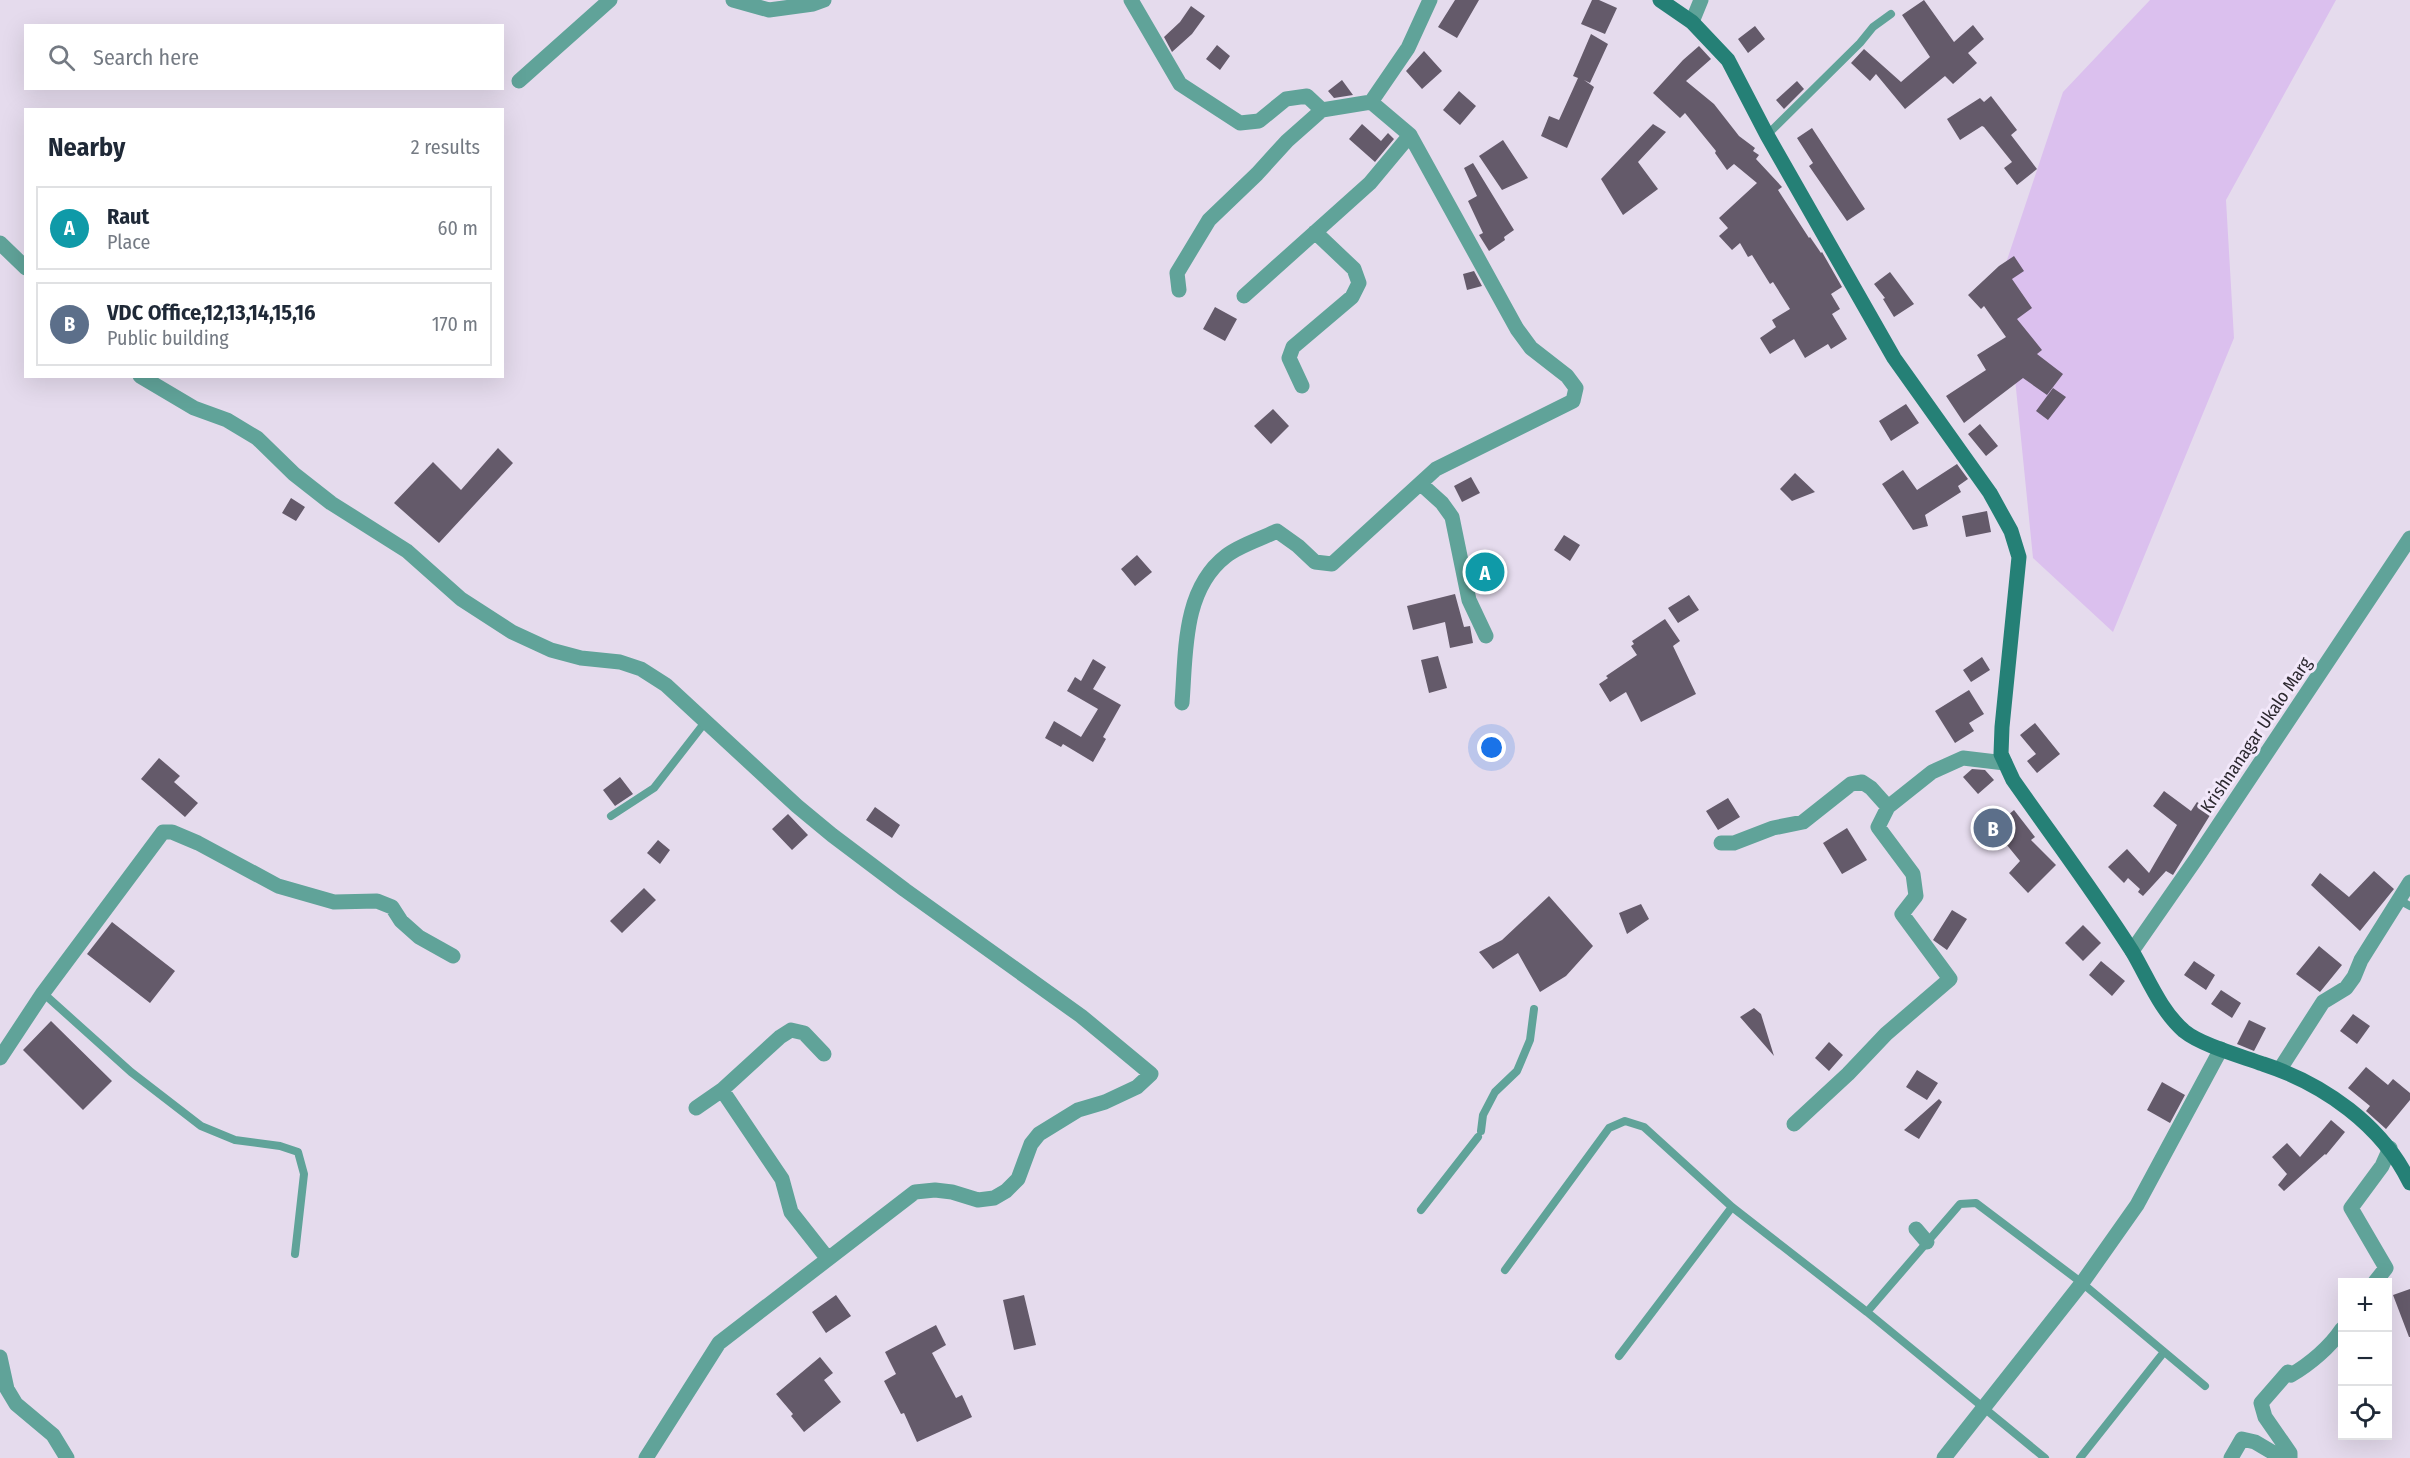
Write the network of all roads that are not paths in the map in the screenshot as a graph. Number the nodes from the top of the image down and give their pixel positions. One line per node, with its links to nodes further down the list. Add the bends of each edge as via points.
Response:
1 (610, 0): 10 (street)
2 (733, 0): 3 (street, via 769,10)
3 (824, 0)
4 (1131, 0): 12 (street, via 1180,84 1240,123 1259,121 1286,99 1307,96)
5 (1430, 0): 11 (street, via 1408,48)
6 (1660, 0): 9 (main road)
7 (1701, 0): 9 (street)
8 (1891, 14): 14 (lane, via 1873,27)
9 (1692, 22): 14 (main road, via 1728,60)
10 (519, 81)
11 (1371, 102): 12 (street); 13 (street)
12 (1322, 110): 18 (street, via 1209,220 1177,273)
13 (1410, 135): 15 (street, via 1370,183); 22 (street, via 1517,329 1531,348 1567,375 1576,388 1573,401 1436,469)
14 (1767, 135): 27 (main road, via 1894,358 1990,493 2012,531 2019,557 2002,727 2001,754)
15 (1315, 232): 19 (street); 21 (street, via 1354,268 1359,283 1352,297 1293,346 1288,358)
16 (0, 243): 17 (street)
17 (24, 266)
18 (1179, 290)
19 (1244, 296)
20 (143, 378): 26 (street, via 257,438 331,503 407,551 461,598 512,632 551,650 641,669 666,685)
21 (1302, 386)
22 (1421, 483): 24 (street, via 1452,517 1469,600); 25 (street, via 1332,564 1315,562 1276,531 1226,556 1203,582 1189,618)
23 (2410, 538): 33 (street, Krishnanagar Ukalo Marg)
24 (1486, 636)
25 (1182, 703)
26 (706, 721): 29 (lane, via 654,788); 51 (street, via 832,835 1081,1016 1151,1074 1137,1087 1078,1110 1039,1134 1031,1144 1018,1179 994,1198 978,1200 944,1191 915,1192)
27 (2005, 763): 28 (street, via 1963,758 1932,772); 33 (main road)
28 (1888, 807): 30 (street, via 1871,788 1862,783 1851,784 1803,822 1734,843); 43 (street, via 1878,827 1912,874 1916,896 1902,914 1950,979 1886,1034)
29 (611, 816)
30 (1721, 843)
31 (2410, 882): 32 (street)
32 (2404, 903): 40 (street, via 2346,988 2323,1002)
33 (2132, 951): 37 (main road, via 2168,1015 2186,1032)
34 (453, 956): 35 (street, via 419,937 392,907 377,901 334,902 278,886 198,843 162,832)
35 (44, 993): 39 (street); 50 (lane, via 131,1072 201,1126 235,1140 298,1152 304,1174)
36 (1534, 1009): 47 (lane, via 1530,1040 1517,1071 1495,1092 1483,1115 1479,1134)
37 (2221, 1049): 40 (main road); 54 (street, via 2137,1205)
38 (824, 1054): 41 (street, via 804,1033 791,1030)
39 (0, 1058)
40 (2280, 1069): 44 (main road, via 2341,1103)
41 (722, 1090): 42 (street); 51 (street, via 782,1179 791,1212)
42 (696, 1108)
43 (1794, 1124)
44 (2390, 1148): 45 (main road); 53 (street, via 2382,1166 2351,1208 2386,1268)
45 (2410, 1183)
46 (1732, 1207): 52 (lane, via 1644,1127 1625,1121 1609,1128); 55 (lane); 58 (lane)
47 (1421, 1210)
48 (1916, 1228): 49 (street)
49 (1927, 1242): 54 (lane, via 1960,1204 1976,1203); 55 (lane)
50 (295, 1254)
51 (828, 1258): 63 (street, via 719,1343)
52 (1505, 1270)
53 (2378, 1278)
54 (2082, 1283): 57 (lane); 61 (street)
55 (1867, 1312): 61 (lane)
56 (2340, 1332): 69 (street, via 2301,1369 2291,1375 2288,1372 2261,1403 2265,1418)
57 (2164, 1352): 60 (lane); 66 (lane)
58 (1619, 1356)
59 (0, 1357): 62 (street, via 7,1389 16,1404 53,1435)
60 (2205, 1386)
61 (1983, 1408): 64 (street); 65 (lane)
62 (67, 1458)
63 (646, 1458)
64 (1944, 1458)
65 (2045, 1458)
66 (2080, 1458)
67 (2231, 1458): 68 (street, via 2242,1439)
68 (2282, 1458)
69 (2290, 1458)

